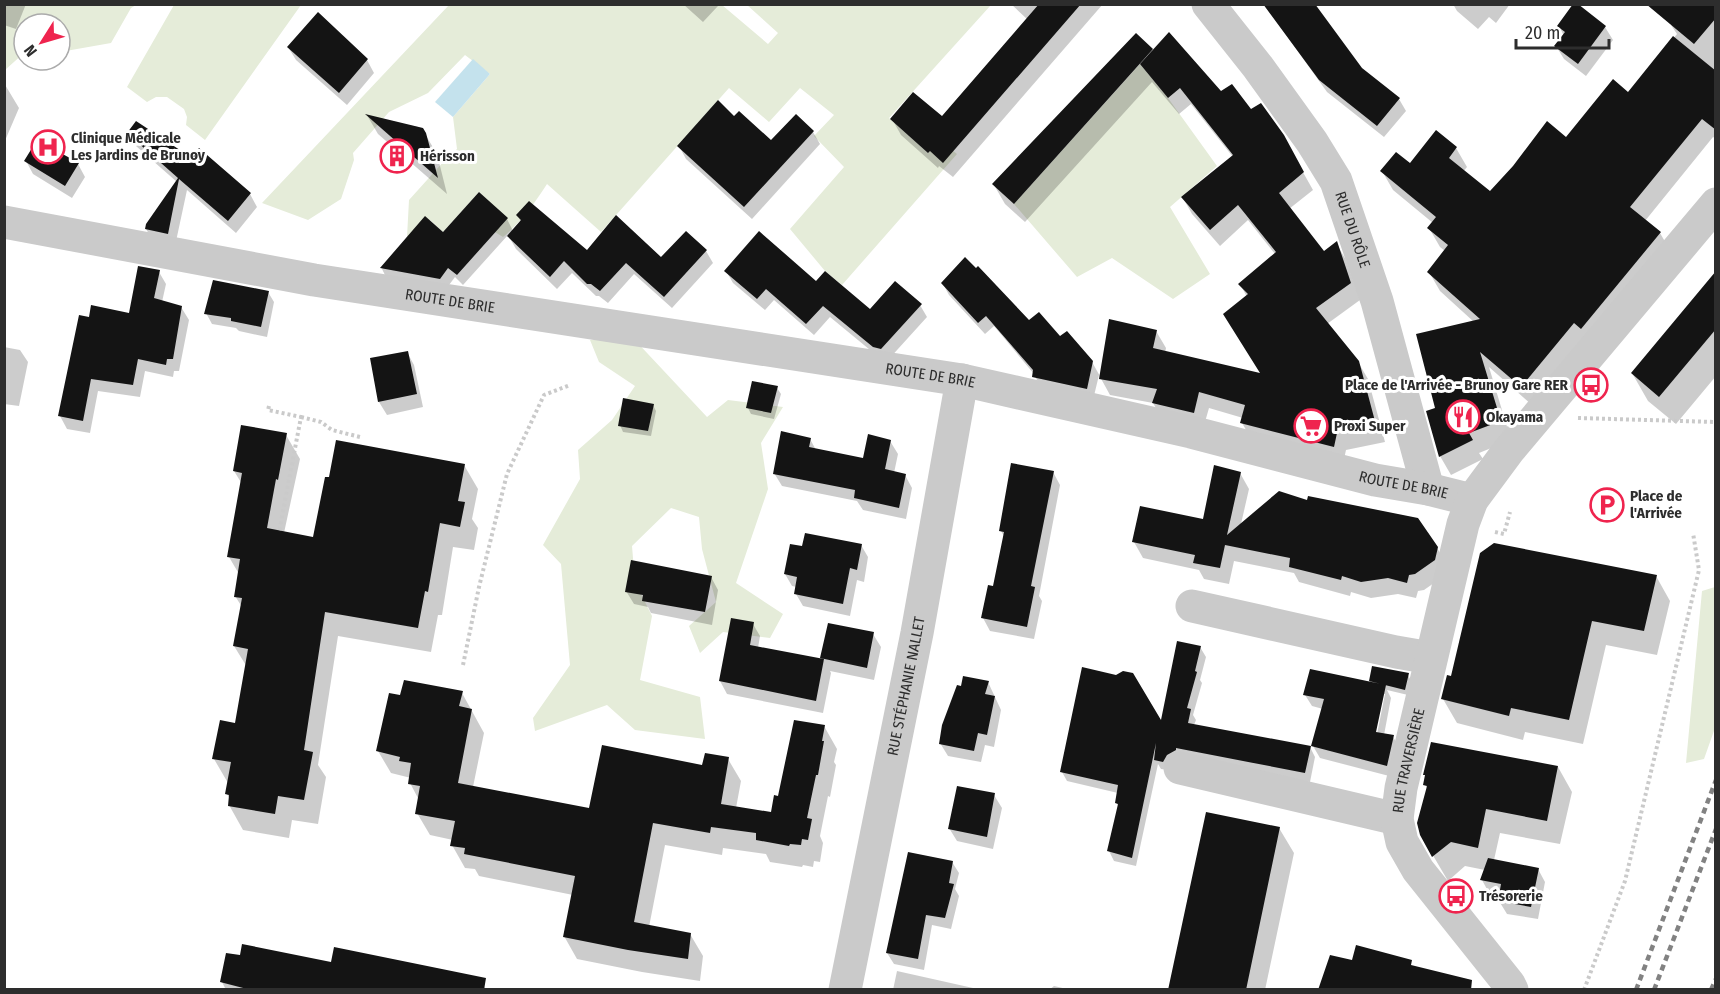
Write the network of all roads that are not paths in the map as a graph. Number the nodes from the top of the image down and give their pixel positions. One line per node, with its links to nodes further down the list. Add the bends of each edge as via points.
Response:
1 (1208, 4): 5 (street, RUE DU RÔLE, via 1265,76 1336,181 1377,301)
2 (1716, 204): 6 (street, via 1509,450)
3 (4, 222): 4 (street, ROUTE DE BRIE, via 314,280)
4 (962, 380): 5 (street, ROUTE DE BRIE, via 1191,432 1375,480); 11 (street, RUE STÉPHANIE NALLET, via 917,633)
5 (1428, 489): 6 (street, ROUTE DE BRIE)
6 (1472, 500): 8 (street, RUE TRAVERSIÈRE)
7 (1192, 606): 8 (street)
8 (1431, 658): 10 (street, RUE TRAVERSIÈRE)
9 (1180, 768): 10 (street)
10 (1397, 819): 12 (street, RUE TRAVERSIÈRE, via 1402,842 1418,870)
11 (845, 990)
12 (1512, 990)

